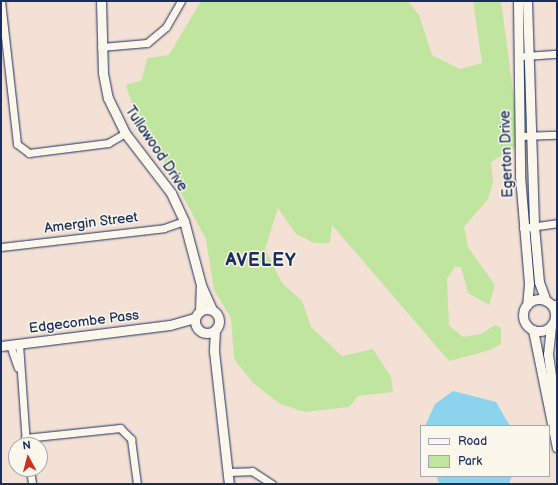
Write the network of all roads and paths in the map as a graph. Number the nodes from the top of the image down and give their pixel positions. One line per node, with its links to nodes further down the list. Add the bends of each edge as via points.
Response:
1 (1, 1): 10 (street, via 17,144 28,153 108,143)
2 (101, 1): 6 (street, Tullawood Drive)
3 (181, 1): 6 (street, via 156,37 146,43)
4 (518, 1): 8 (street, Egerton Drive)
5 (527, 1): 9 (street, Egerton Drive)
6 (101, 47): 10 (street, Tullawood Drive, via 108,98)
7 (557, 54): 9 (street)
8 (519, 56): 9 (street); 12 (street, Egerton Drive)
9 (528, 56): 13 (street, Egerton Drive)
10 (125, 133): 14 (street, Tullawood Drive, via 167,187)
11 (557, 135): 13 (street)
12 (520, 136): 13 (street); 17 (street, Egerton Drive)
13 (531, 137): 16 (street, Egerton Drive)
14 (184, 221): 18 (street, Amergin Street, via 164,228); 19 (street, Tullawood Drive)
15 (557, 223): 16 (street)
16 (534, 226): 17 (street); 20 (street, Egerton Drive, via 539,282)
17 (524, 228): 21 (street, Egerton Drive, via 529,284)
18 (1, 247)
19 (201, 285): 22 (street, Tullawood Drive); 23 (street, Tullawood Drive)
20 (551, 303): 21 (street, via 535,300); 24 (street, via 555,315)
21 (527, 305): 28 (street, via 524,319)
22 (212, 310): 23 (street, Edgecombe Pass); 27 (street, Tullawood Drive, via 219,319)
23 (197, 314): 25 (street, Edgecombe Pass); 26 (street, Tullawood Drive)
24 (553, 324): 28 (street); 31 (street, via 548,354)
25 (170, 325): 26 (street, Edgecombe Pass); 29 (street, Edgecombe Pass)
26 (201, 330): 27 (street, Edgecombe Pass); 30 (street)
27 (215, 330): 30 (street)
28 (533, 330): 31 (street, via 542,359)
29 (7, 344): 32 (street, via 18,368)
30 (214, 352): 35 (street)
31 (555, 422): 34 (street)
32 (26, 437)
33 (48, 438): 36 (street, via 120,428 131,438)
34 (557, 448)
35 (228, 472): 37 (street); 38 (street, via 252,471)
36 (137, 484)
37 (230, 484)
38 (272, 484)

